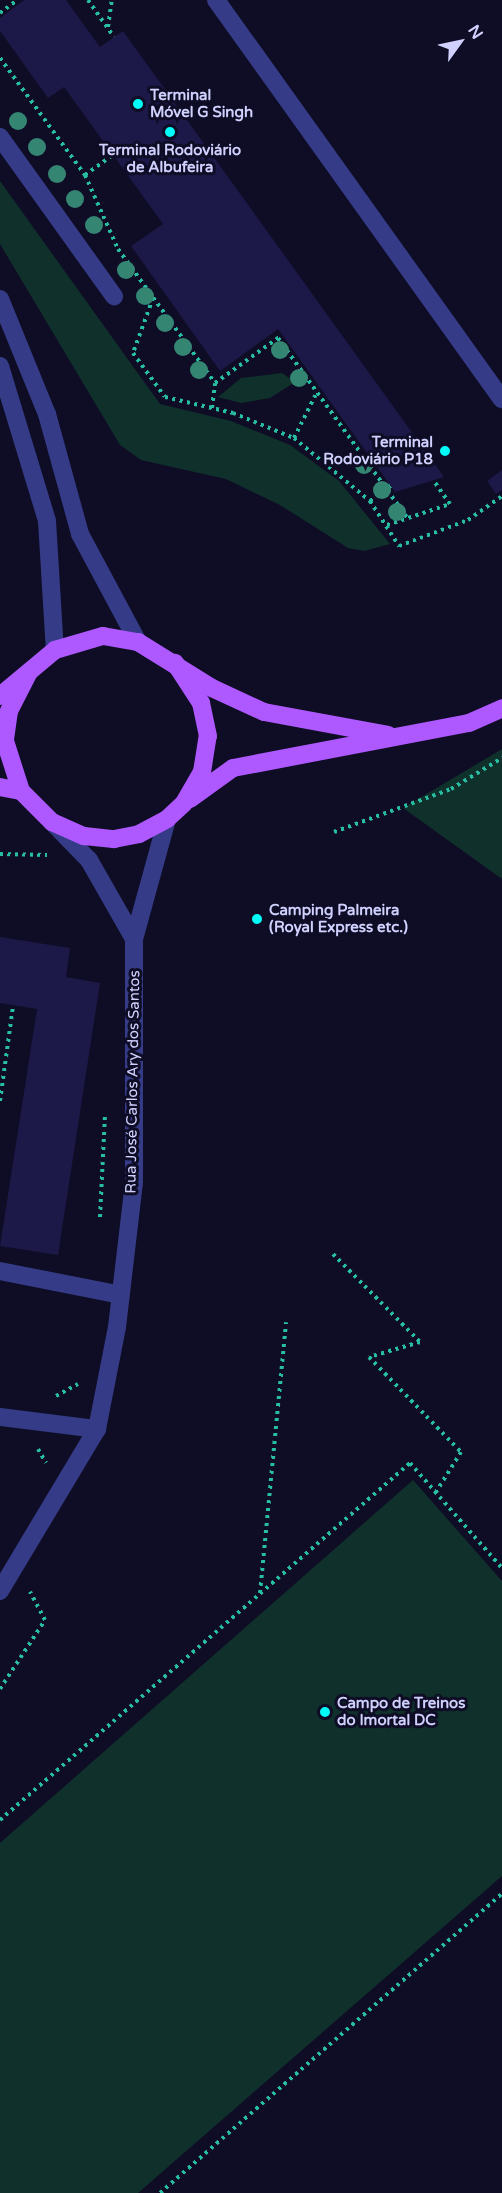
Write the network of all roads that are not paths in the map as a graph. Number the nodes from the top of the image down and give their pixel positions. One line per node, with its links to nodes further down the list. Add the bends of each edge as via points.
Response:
1 (216, 0): 6 (street)
2 (0, 137): 3 (street)
3 (114, 296)
4 (0, 299): 7 (street, via 48,414 80,534)
5 (0, 366): 8 (street, via 47,521)
6 (502, 399)
7 (138, 642): 8 (main road, via 103,636); 9 (main road)
8 (55, 650): 10 (main road)
9 (175, 663): 13 (main road, via 212,688 264,712); 16 (main road, via 201,703 207,736 202,772)
10 (29, 672): 11 (main road); 15 (main road, via 9,711 5,741)
11 (0, 696)
12 (502, 708): 13 (main road, via 469,723)
13 (388, 735): 16 (main road, via 233,768)
14 (0, 787): 15 (main road)
15 (21, 791): 18 (main road)
16 (184, 803): 17 (main road)
17 (168, 819): 18 (main road, via 139,834 114,839 84,836); 19 (street)
18 (52, 822): 19 (street, via 89,861)
19 (134, 939): 21 (street, Rua José Carlos Ary dos Santos, via 134,1182)
20 (0, 1270): 21 (street)
21 (121, 1295): 23 (street, Rua José Carlos Ary dos Santos)
22 (0, 1417): 23 (street)
23 (97, 1429): 24 (street, Rua José Carlos Ary dos Santos)
24 (0, 1591)

